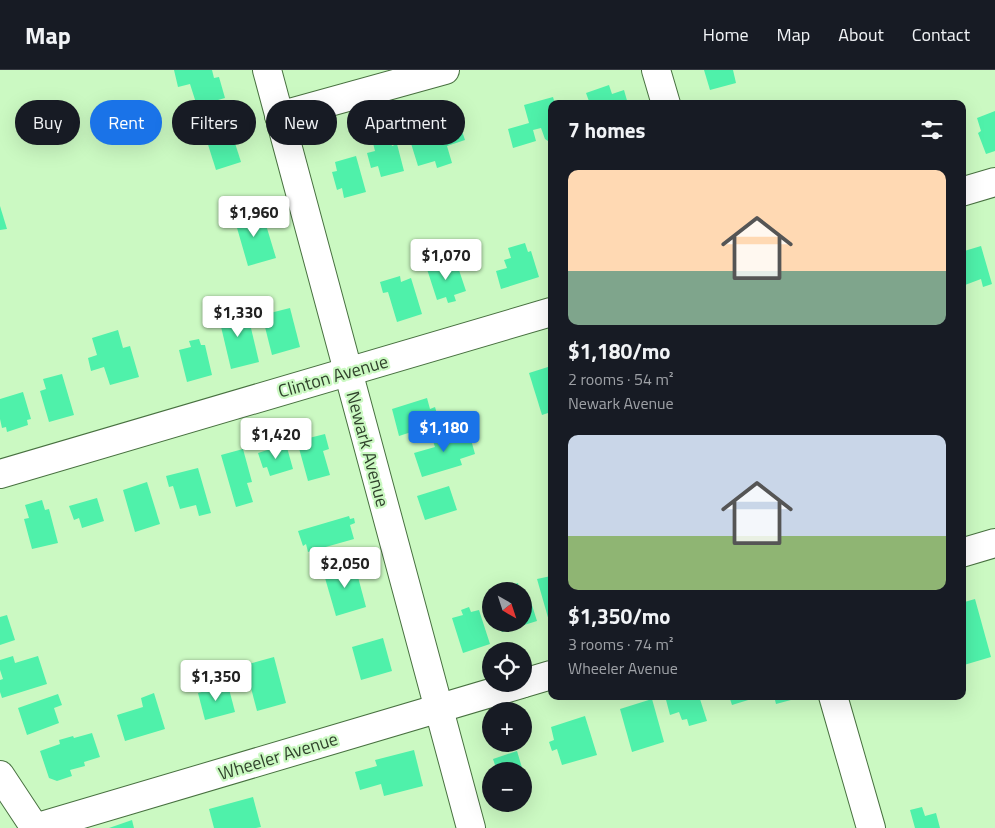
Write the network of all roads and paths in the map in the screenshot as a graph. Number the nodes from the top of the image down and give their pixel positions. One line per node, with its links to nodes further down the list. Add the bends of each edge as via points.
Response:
1 (267, 70): 4 (street, Newark Avenue)
2 (445, 70): 5 (street)
3 (656, 70): 6 (street)
4 (275, 100)
5 (337, 100)
6 (665, 100)
7 (287, 145): 11 (street, Newark Avenue)
8 (995, 182): 9 (street)
9 (966, 191)
10 (548, 313): 11 (street, Clinton Avenue)
11 (348, 372): 12 (street, Clinton Avenue); 19 (street, Newark Avenue)
12 (0, 474)
13 (995, 543): 14 (street)
14 (966, 552)
15 (548, 676): 16 (street, Wheeler Avenue)
16 (532, 680)
17 (492, 692): 19 (street, Wheeler Avenue)
18 (834, 700): 23 (street)
19 (438, 708): 21 (street, Wheeler Avenue); 22 (street, Newark Avenue)
20 (0, 775): 21 (street)
21 (35, 828)
22 (471, 828)
23 (871, 828)

